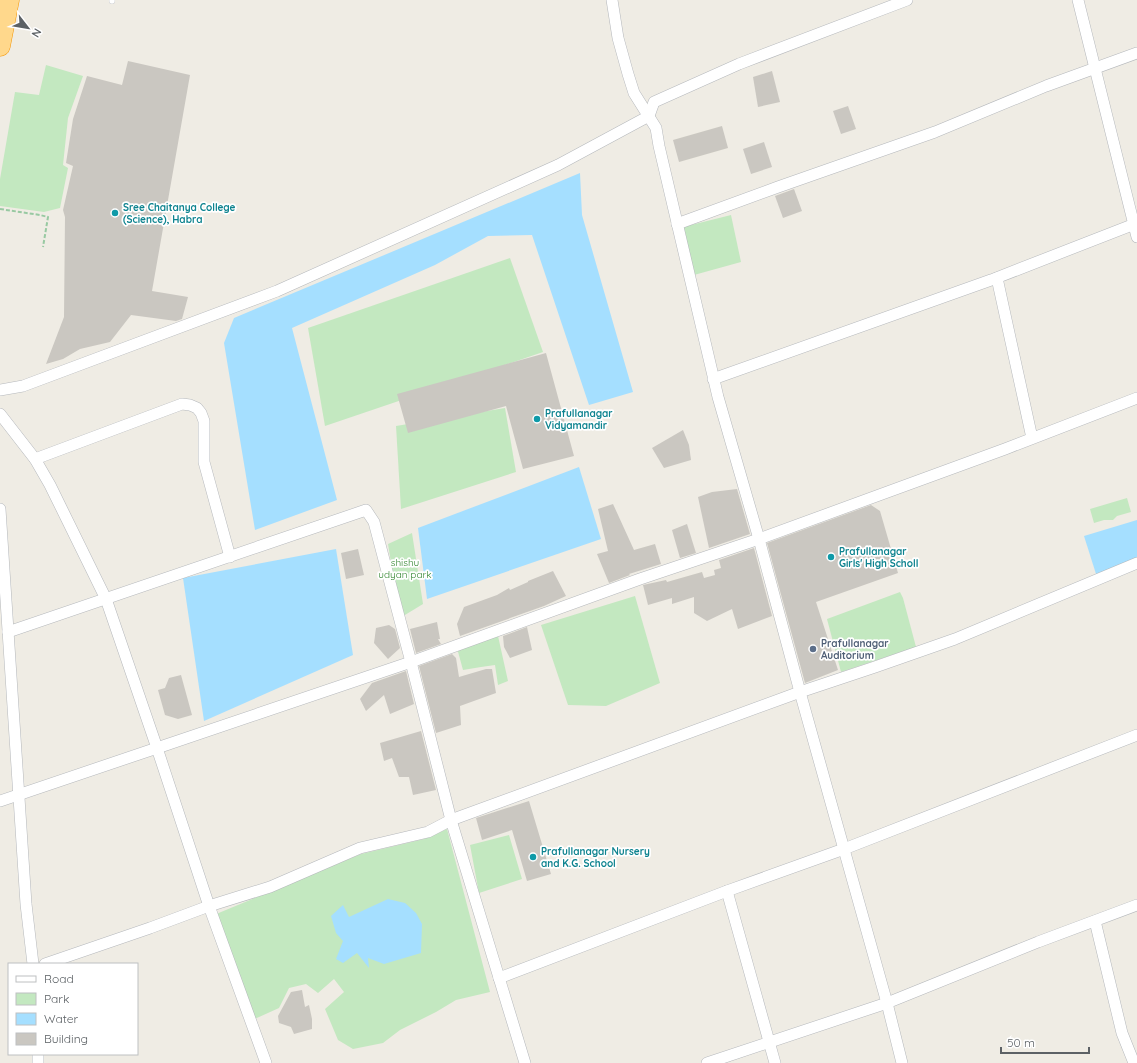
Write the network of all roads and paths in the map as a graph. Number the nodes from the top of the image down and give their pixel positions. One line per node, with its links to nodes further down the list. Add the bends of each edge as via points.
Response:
1 (9, 0): 5 (highway)
2 (612, 0): 8 (street, via 618,38 634,93)
3 (907, 0): 8 (street, via 739,64 654,102)
4 (1078, 0): 7 (street)
5 (0, 46)
6 (1137, 53): 7 (street)
7 (1096, 68): 10 (street, via 935,132); 11 (street)
8 (649, 116): 10 (street, via 656,128); 16 (street, via 558,165 277,291 23,386)
9 (0, 209): 13 (path, via 48,217)
10 (677, 224): 15 (street)
11 (1135, 224): 12 (street); 14 (street)
12 (1137, 238)
13 (43, 247)
14 (997, 278): 15 (street); 19 (street)
15 (713, 379): 22 (street)
16 (0, 390)
17 (1137, 398): 19 (street)
18 (0, 414): 20 (street)
19 (1032, 438): 22 (street)
20 (35, 459): 23 (street, via 182,404 190,404 197,408 204,421 204,462); 25 (street)
21 (0, 509): 26 (street)
22 (759, 538): 27 (street, via 632,581); 28 (street)
23 (230, 557): 25 (street); 27 (street, via 366,510 374,522)
24 (1137, 564): 28 (street, via 955,639)
25 (106, 599): 26 (street); 30 (street)
26 (8, 632): 31 (street)
27 (411, 662): 30 (street); 33 (street)
28 (800, 692): 33 (street); 34 (street)
29 (1137, 735): 34 (street)
30 (157, 748): 31 (street); 37 (street)
31 (20, 794): 32 (street); 39 (street, via 26,904)
32 (0, 800)
33 (451, 820): 37 (street, via 428,832 360,848 270,887); 41 (street)
34 (844, 849): 35 (street); 42 (street)
35 (727, 891): 41 (street); 43 (street)
36 (1137, 905): 38 (street)
37 (209, 906): 40 (street); 44 (street)
38 (1095, 920): 42 (street); 49 (street, via 1122,1033)
39 (33, 963)
40 (48, 963)
41 (499, 978): 45 (street)
42 (887, 1003): 43 (street); 48 (street)
43 (769, 1042): 46 (street); 47 (street)
44 (266, 1063)
45 (525, 1063)
46 (707, 1063)
47 (775, 1063)
48 (902, 1063)
49 (1134, 1063)

